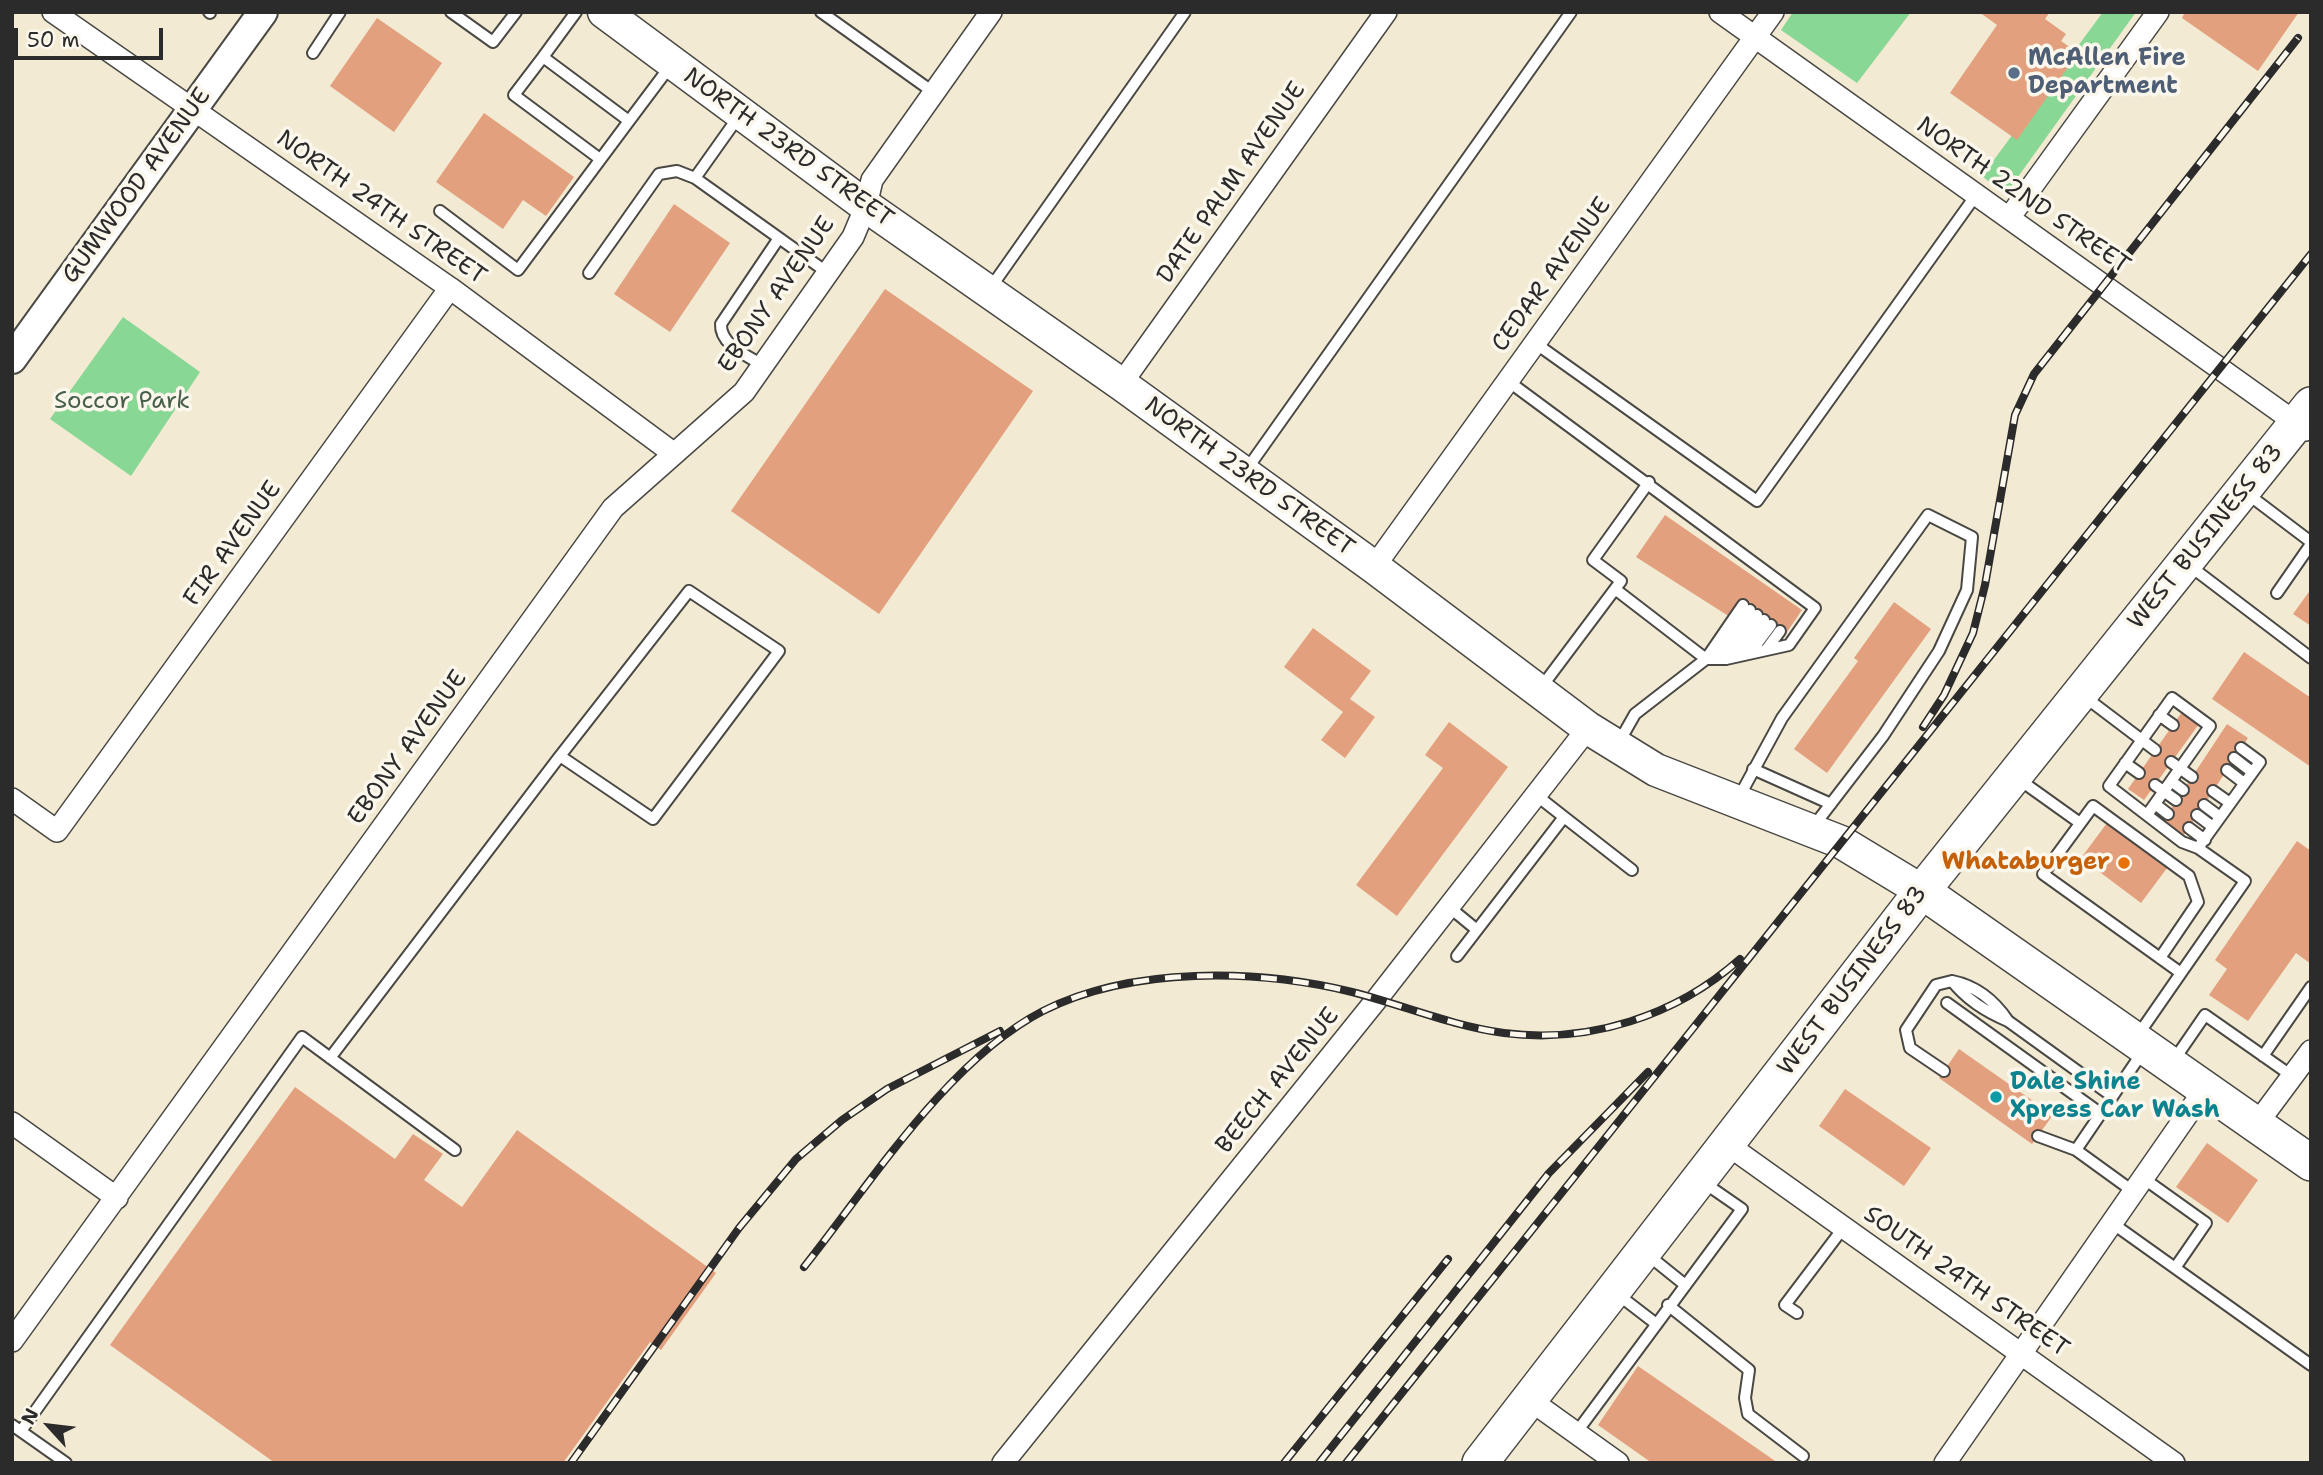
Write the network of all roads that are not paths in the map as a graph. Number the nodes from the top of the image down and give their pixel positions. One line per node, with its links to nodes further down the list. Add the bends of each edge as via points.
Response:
1 (53, 12): 21 (street, NORTH 24TH STREET)
2 (262, 12): 21 (street, GUMWOOD AVENUE)
3 (340, 12): 17 (lane)
4 (451, 12): 5 (lane, via 493,43)
5 (516, 12)
6 (576, 12): 18 (lane)
7 (821, 12): 20 (lane)
8 (991, 12): 20 (street, EBONY AVENUE)
9 (1185, 12): 34 (lane)
10 (1386, 12): 39 (street, DATE PALM AVENUE)
11 (1571, 12): 42 (lane)
12 (1720, 12): 16 (street, NORTH 22ND STREET)
13 (1773, 12): 16 (street, CEDAR AVENUE)
14 (2158, 12): 29 (street)
15 (606, 13): 19 (main road, NORTH 23RD STREET)
16 (1755, 37): 26 (street, NORTH 22ND STREET); 35 (street, CEDAR AVENUE)
17 (313, 52)
18 (543, 57): 23 (lane); 24 (lane, via 514,95)
19 (673, 63): 22 (main road, NORTH 23RD STREET); 23 (lane)
20 (933, 92): 27 (street, EBONY AVENUE, via 872,180)
21 (193, 108): 33 (street, NORTH 24TH STREET); 36 (street, GUMWOOD AVENUE)
22 (741, 114): 25 (lane); 27 (main road, NORTH 23RD STREET)
23 (629, 121): 24 (lane)
24 (600, 159): 28 (lane, via 517,270)
25 (695, 178): 30 (lane); 32 (lane, via 677,171 659,174)
26 (1976, 195): 29 (street, NORTH 22ND STREET); 35 (lane, via 1757,501)
27 (866, 206): 31 (street, EBONY AVENUE, via 853,237); 34 (main road, NORTH 23RD STREET)
28 (440, 211)
29 (2009, 218): 40 (street, NORTH 22ND STREET)
30 (779, 239): 31 (lane); 37 (lane, via 721,324 726,341)
31 (828, 272): 37 (street, EBONY AVENUE)
32 (589, 274)
33 (450, 288): 41 (street, NORTH 24TH STREET); 85 (street, FIR AVENUE, via 57,831)
34 (988, 292): 39 (main road, NORTH 23RD STREET)
35 (1535, 343): 38 (street, CEDAR AVENUE)
36 (12, 359)
37 (762, 365): 41 (street, EBONY AVENUE, via 744,392)
38 (1508, 381): 43 (lane); 47 (street, CEDAR AVENUE)
39 (1121, 384): 42 (main road, NORTH 23RD STREET)
40 (2306, 420): 44 (main road, WEST BUSINESS 83)
41 (673, 453): 129 (street, EBONY AVENUE, via 613,508)
42 (1244, 473): 47 (main road, NORTH 23RD STREET)
43 (1649, 482): 48 (lane, via 1593,560 1621,581); 51 (lane, via 1782,589 1815,608 1789,645)
44 (2242, 491): 45 (lane); 46 (main road, WEST BUSINESS 83)
45 (2311, 543): 49 (lane)
46 (2185, 562): 53 (lane); 56 (main road, WEST BUSINESS 83)
47 (1374, 567): 55 (main road, NORTH 23RD STREET)
48 (1615, 589): 54 (lane); 55 (lane)
49 (2277, 593)
50 (1761, 618): 51 (lane); 52 (lane); 54 (lane); 54 (lane)
51 (1766, 650): 52 (lane)
52 (1745, 655): 54 (lane)
53 (2311, 658)
54 (1716, 659): 65 (lane, via 1635,714)
55 (1538, 691): 60 (main road, NORTH 23RD STREET)
56 (2080, 694): 62 (lane); 77 (main road, WEST BUSINESS 83)
57 (2159, 715): 58 (lane); 59 (lane, via 2172,698); 62 (lane)
58 (2173, 725)
59 (2210, 726): 61 (lane); 63 (lane)
60 (1588, 728): 65 (main road, NORTH 23RD STREET); 84 (street, BEECH AVENUE)
61 (2220, 734)
62 (2141, 740): 67 (lane); 71 (lane)
63 (2197, 741): 64 (lane); 69 (lane); 72 (lane)
64 (2214, 744)
65 (1616, 746): 86 (main road, NORTH 23RD STREET, via 1656,770)
66 (2241, 748): 75 (lane, via 2260,762)
67 (2155, 750)
68 (560, 755): 68 (lane, via 653,820 779,651 689,592); 114 (lane)
69 (2207, 755)
70 (2235, 758): 75 (lane)
71 (2124, 763): 76 (lane); 93 (lane, via 2109,786)
72 (2176, 765): 78 (lane); 79 (lane)
73 (1753, 769): 86 (lane); 89 (lane); 89 (lane, via 1782,718 1928,514 1972,537 1967,590 1939,651)
74 (2227, 770): 80 (lane)
75 (2252, 772): 80 (lane)
76 (2138, 773)
77 (2014, 776): 97 (lane); 103 (main road, WEST BUSINESS 83)
78 (2192, 777)
79 (2171, 781): 81 (lane); 82 (lane)
80 (2244, 783): 88 (lane)
81 (2159, 788): 87 (lane); 90 (lane)
82 (2183, 790)
83 (2213, 792): 88 (lane)
84 (1536, 795): 95 (lane); 104 (street, BEECH AVENUE)
85 (12, 799)
86 (1738, 799): 100 (main road, NORTH 23RD STREET)
87 (2176, 800)
88 (2230, 803): 96 (lane)
89 (1831, 804): 100 (lane)
90 (2155, 804): 92 (lane); 93 (lane)
91 (2204, 805): 96 (lane)
92 (2168, 814)
93 (2147, 815): 101 (lane, via 2182,842)
94 (2197, 815): 98 (lane)
95 (1564, 817): 102 (lane); 105 (lane)
96 (2220, 817): 98 (lane)
97 (2080, 823): 107 (lane, via 2043,874); 107 (lane, via 2093,806 2189,876 2198,902)
98 (2213, 827): 101 (lane)
99 (2189, 828): 101 (lane)
100 (1811, 829): 103 (main road, NORTH 23RD STREET)
101 (2202, 844): 108 (lane, via 2245,881)
102 (1632, 870)
103 (1922, 891): 111 (main road); 123 (main road, WEST BUSINESS 83)
104 (1449, 907): 105 (lane); 147 (street, BEECH AVENUE)
105 (1477, 930): 106 (lane)
106 (1457, 956)
107 (2160, 958): 108 (lane)
108 (2180, 973): 111 (lane)
109 (2311, 987): 113 (lane)
110 (1947, 1003): 119 (lane)
111 (2150, 1051): 113 (lane, via 2205,1015); 117 (main road); 118 (lane)
112 (2311, 1051): 116 (street)
113 (2263, 1056): 116 (lane)
114 (330, 1058): 124 (lane); 143 (lane, via 302,1037)
115 (1944, 1071): 118 (lane, via 1910,1048 1906,1030 1936,985 1952,981 1990,1014 2008,1021)
116 (2292, 1076): 121 (street)
117 (2205, 1090): 121 (main road); 128 (street)
118 (2112, 1096): 119 (lane)
119 (2100, 1113): 125 (lane)
120 (12, 1123): 129 (street)
121 (2256, 1125): 126 (main road)
122 (2038, 1136): 125 (lane)
123 (1728, 1145): 127 (main road, WEST BUSINESS 83); 131 (street, SOUTH 24TH STREET)
124 (455, 1150)
125 (2076, 1150): 128 (lane)
126 (2311, 1163)
127 (1700, 1181): 132 (main road, WEST BUSINESS 83); 134 (lane, via 1742,1209)
128 (2139, 1185): 130 (street); 133 (lane, via 2206,1223)
129 (117, 1198): 139 (street, EBONY AVENUE)
130 (2112, 1223): 133 (lane); 140 (street)
131 (1844, 1227): 137 (lane, via 1785,1305); 140 (street, SOUTH 24TH STREET)
132 (1645, 1253): 134 (lane); 135 (main road, WEST BUSINESS 83)
133 (2175, 1268): 141 (lane)
134 (1685, 1284): 136 (lane)
135 (1614, 1292): 138 (lane); 142 (main road, WEST BUSINESS 83)
136 (1668, 1305): 138 (lane); 145 (lane, via 1749,1370 1748,1414)
137 (1797, 1313)
138 (1655, 1323): 144 (lane)
139 (12, 1341)
140 (2022, 1354): 150 (street); 151 (street, SOUTH 24TH STREET)
141 (2311, 1365)
142 (1530, 1400): 144 (street); 148 (main road, WEST BUSINESS 83)
143 (16, 1428): 146 (lane)
144 (1576, 1433): 149 (street)
145 (1802, 1456)
146 (66, 1463)
147 (1003, 1463)
148 (1480, 1463)
149 (1618, 1463)
150 (1945, 1463)
151 (2174, 1463)

